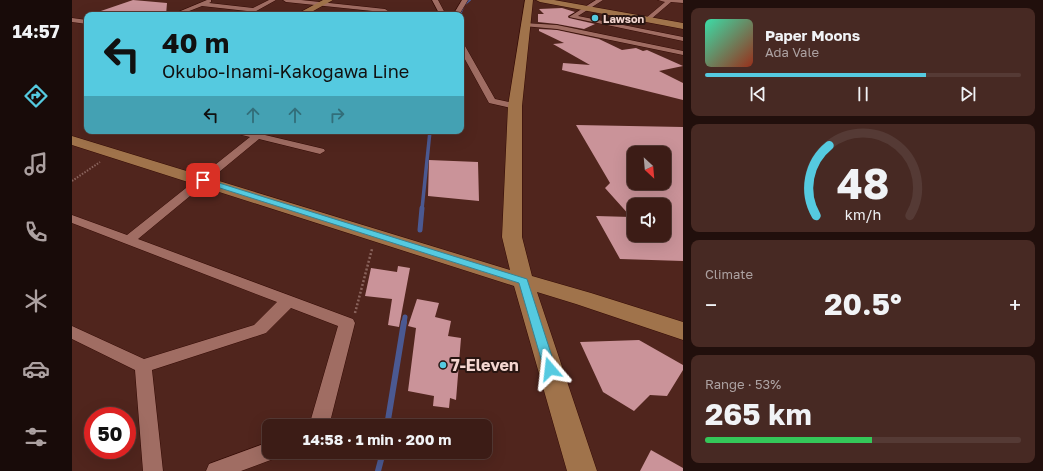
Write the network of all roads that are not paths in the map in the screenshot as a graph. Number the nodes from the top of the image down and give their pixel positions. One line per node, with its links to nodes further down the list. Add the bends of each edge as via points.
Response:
1 (211, 0): 13 (street)
2 (273, 0): 16 (street)
3 (286, 0): 14 (street)
4 (329, 0): 14 (street)
5 (435, 0): 21 (street)
6 (465, 0): 22 (street)
7 (529, 0): 27 (street)
8 (540, 0): 15 (street)
9 (600, 0): 15 (street)
10 (659, 0): 11 (street)
11 (669, 1): 12 (street); 24 (street)
12 (683, 1)
13 (202, 4): 16 (street); 17 (street)
14 (320, 4): 19 (street); 20 (street)
15 (587, 8): 23 (street); 24 (street)
16 (254, 10): 18 (street)
17 (182, 12)
18 (250, 12)
19 (305, 12)
20 (385, 12)
21 (441, 12)
22 (458, 12)
23 (572, 18): 29 (street); 30 (street)
24 (648, 19): 28 (street)
25 (72, 20): 26 (street)
26 (84, 22)
27 (525, 25): 29 (street); 33 (street)
28 (683, 26)
29 (557, 27): 32 (street)
30 (683, 39)
31 (464, 51): 33 (street, via 492,101)
32 (683, 53)
33 (515, 106): 41 (street, via 512,237)
34 (84, 133): 36 (street)
35 (260, 134): 37 (street); 38 (street)
36 (72, 140): 38 (street)
37 (320, 151)
38 (203, 180): 40 (street); 41 (street)
39 (72, 219): 40 (street)
40 (128, 240): 42 (street)
41 (523, 281): 43 (street); 50 (street)
42 (288, 301): 45 (street, via 260,329); 46 (street, via 347,323)
43 (683, 331)
44 (72, 332): 45 (street)
45 (143, 366): 48 (street)
46 (321, 419)
47 (262, 454): 49 (street)
48 (153, 471)
49 (216, 471)
50 (582, 471)

